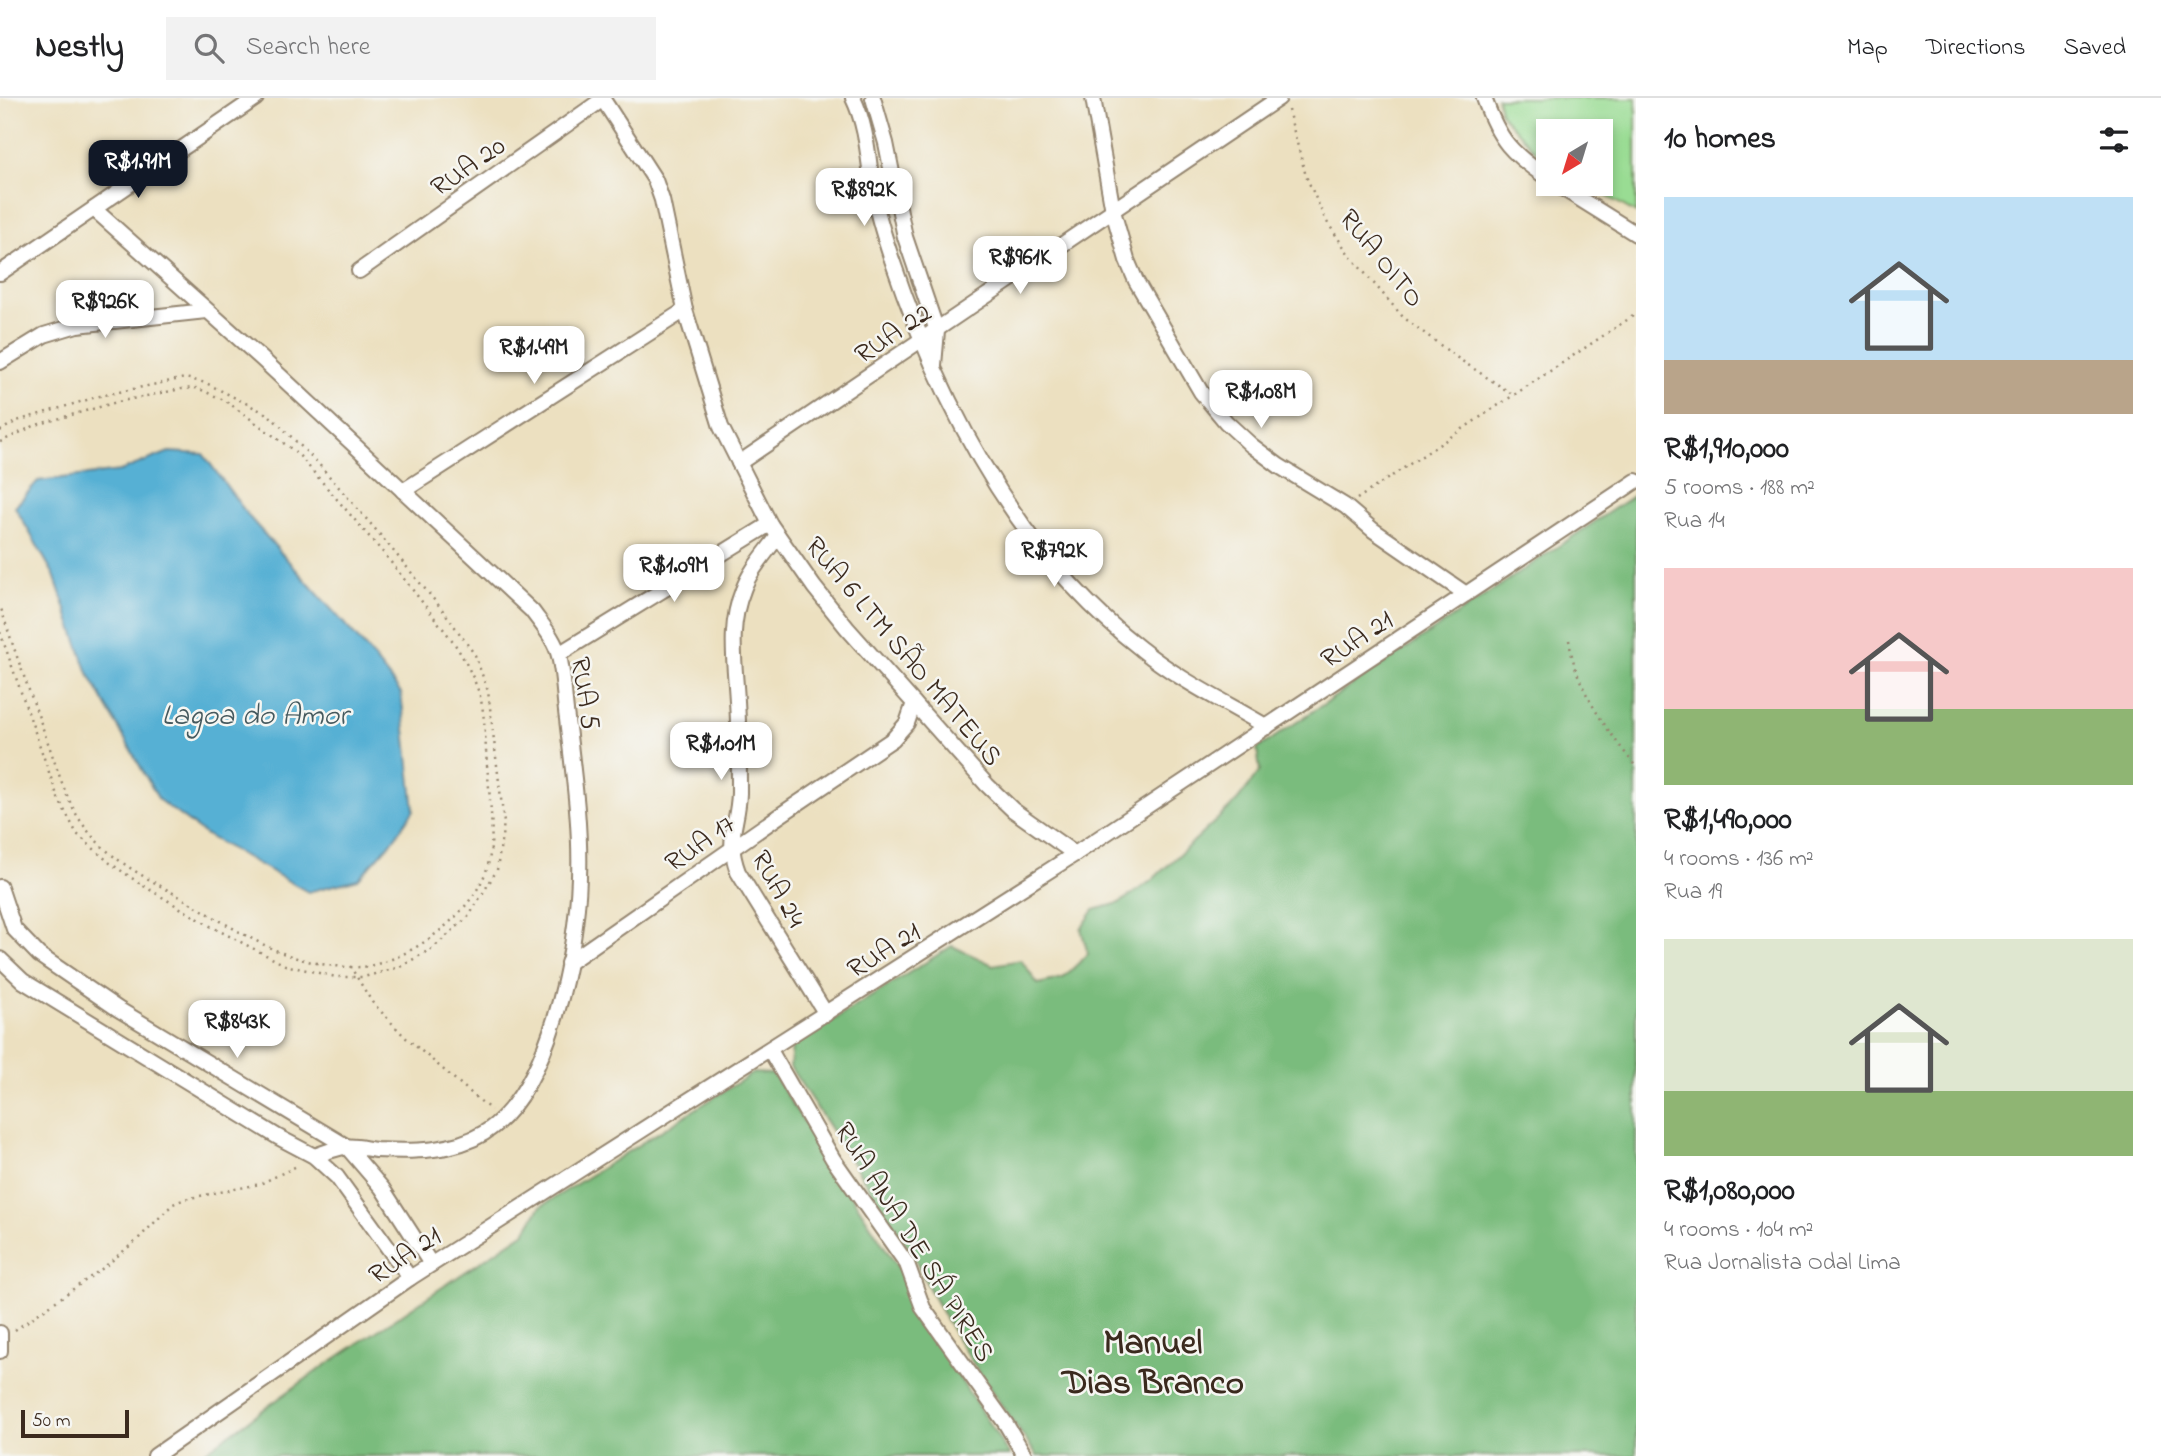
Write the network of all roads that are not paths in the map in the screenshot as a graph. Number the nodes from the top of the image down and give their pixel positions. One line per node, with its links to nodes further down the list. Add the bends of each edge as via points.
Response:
1 (256, 98): 10 (street)
2 (602, 98): 13 (street, RUA 20); 15 (street, RUA 6 LTM SÃO MATEUS, via 655,180)
3 (853, 98): 18 (street, via 865,128 875,203)
4 (873, 98): 17 (street, via 905,237)
5 (1093, 98): 11 (street)
6 (1484, 98): 8 (street, via 1509,149)
7 (1283, 103): 11 (street, RUA 22)
8 (1536, 169)
9 (1576, 196): 12 (street)
10 (94, 209): 14 (street); 16 (street, RUA 5)
11 (1113, 211): 17 (street, RUA 22); 25 (street, via 1136,281 1206,399 1226,422 1279,466 1345,506)
12 (1636, 233)
13 (359, 271)
14 (0, 273)
15 (685, 310): 21 (street, RUA 6 LTM SÃO MATEUS, via 721,428); 23 (street)
16 (206, 311): 19 (street, via 77,325 44,335); 23 (street, RUA 5)
17 (937, 331): 18 (street, RUA 22); 20 (street)
18 (923, 340): 20 (street); 21 (street, RUA 22)
19 (0, 362)
20 (934, 366): 28 (street, via 990,475 1082,596 1159,663)
21 (739, 463): 24 (street, RUA 6 LTM SÃO MATEUS)
22 (1636, 481): 25 (street, RUA 21)
23 (403, 491): 26 (street, RUA 5, via 532,611)
24 (774, 530): 26 (street); 27 (street, RUA 6 LTM SÃO MATEUS, via 847,628); 29 (street, RUA 24, via 742,591 733,630 738,794)
25 (1466, 594): 28 (street, RUA 21)
26 (559, 654): 33 (street, RUA 5, via 579,853)
27 (914, 703): 29 (street, RUA 17, via 907,723 893,739); 30 (street, RUA 6 LTM SÃO MATEUS, via 998,796)
28 (1267, 727): 30 (street, RUA 21)
29 (731, 849): 33 (street, RUA 17); 34 (street, RUA 24, via 738,872)
30 (1075, 854): 34 (street, RUA 21)
31 (0, 887): 36 (street, via 14,929 39,956)
32 (0, 959): 37 (street, via 23,981)
33 (568, 963): 36 (street, RUA 5, via 536,1072 501,1119 485,1132 442,1149)
34 (826, 1014): 35 (street, RUA 21)
35 (770, 1050): 38 (street, RUA 21); 41 (street, RUA ANA DE SÁ PIRES, via 833,1159 907,1264 923,1308)
36 (346, 1146): 37 (street); 38 (street, via 382,1188)
37 (314, 1156): 39 (street, via 350,1192)
38 (431, 1264): 39 (street, RUA 21)
39 (410, 1278): 40 (street, RUA 21)
40 (155, 1456)
41 (1025, 1456)

